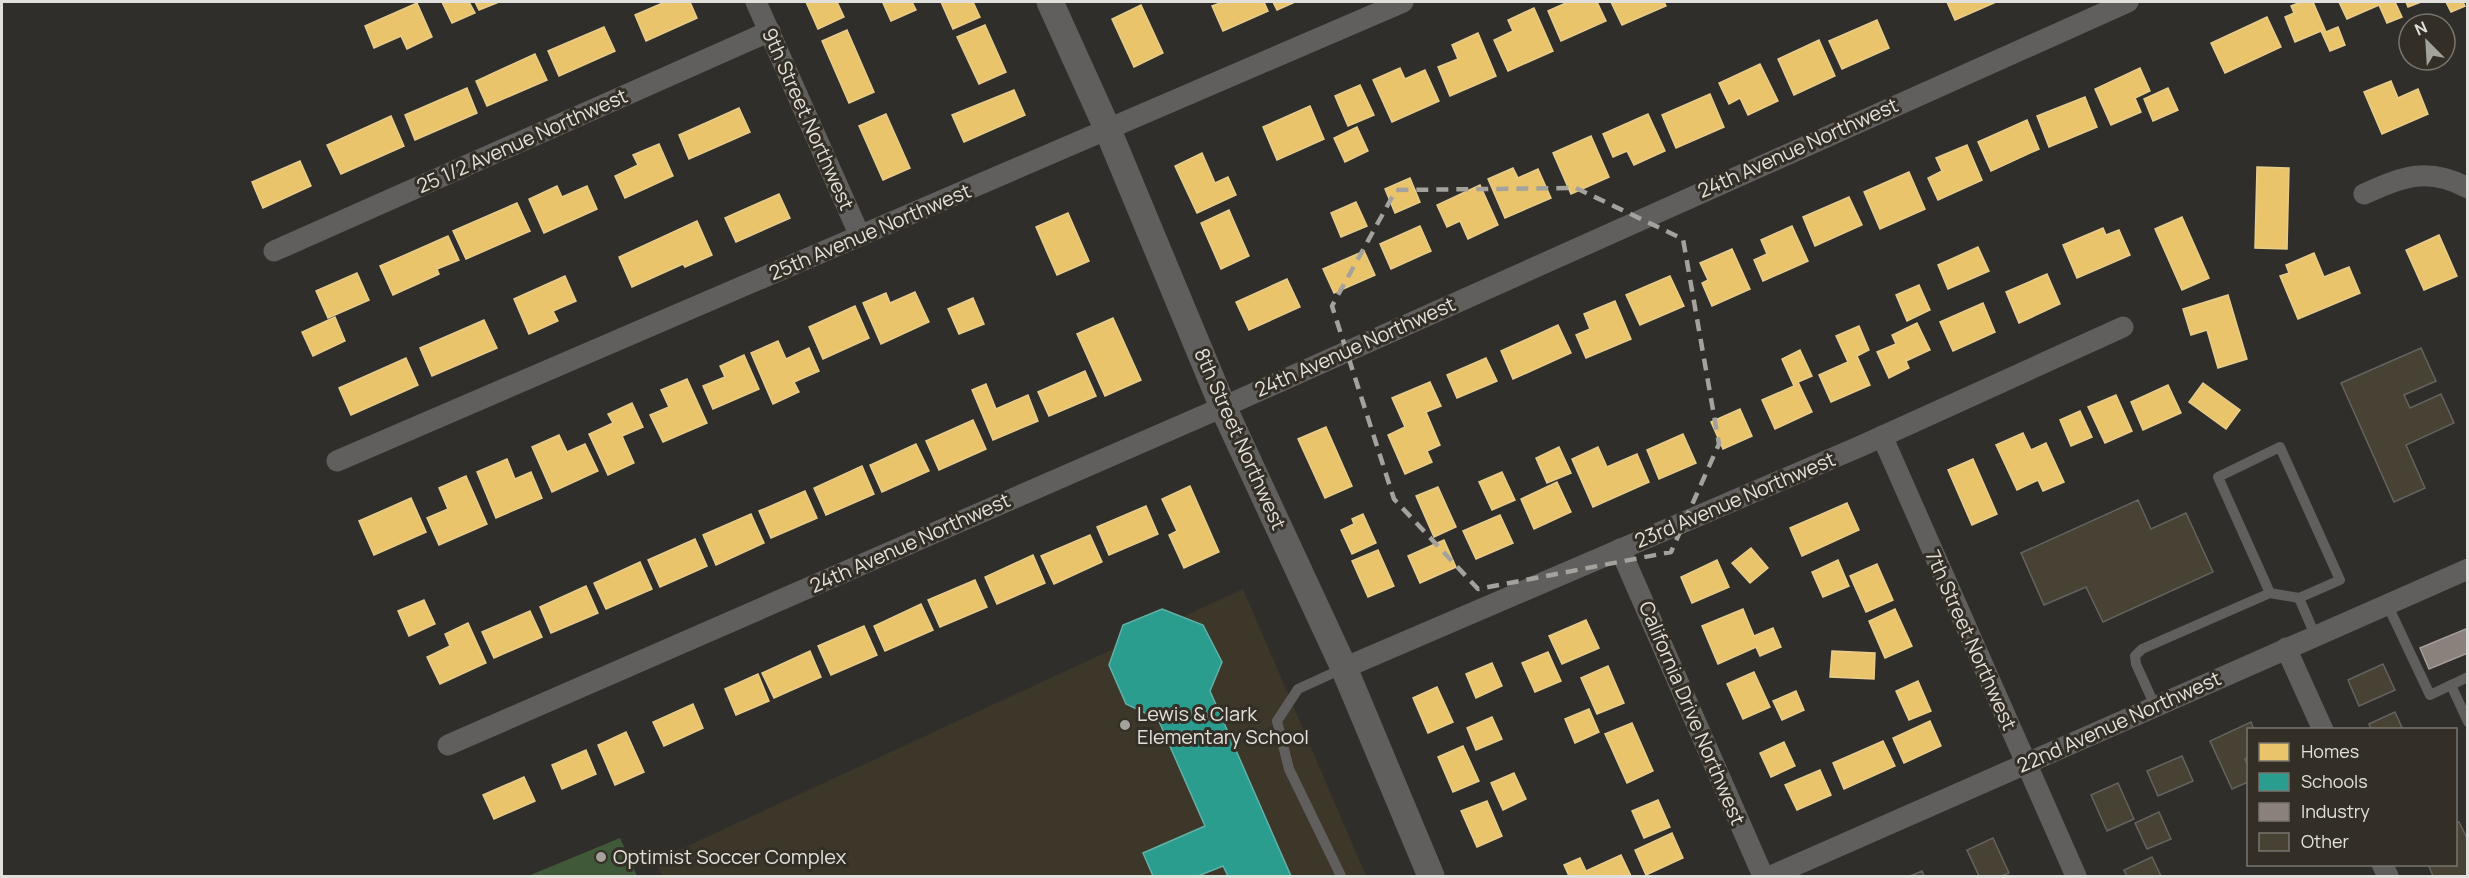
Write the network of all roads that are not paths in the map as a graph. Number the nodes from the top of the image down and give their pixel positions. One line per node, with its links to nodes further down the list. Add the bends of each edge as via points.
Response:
1 (756, 2): 5 (street, 9th Street Northwest)
2 (1050, 2): 6 (street, 8th Street Northwest)
3 (1403, 2): 6 (street, 25th Avenue Northwest)
4 (2128, 2): 12 (street, 24th Avenue Northwest)
5 (770, 32): 9 (street, 9th Street Northwest); 10 (street, 25 1/2 Avenue Northwest)
6 (1107, 128): 9 (street, 25th Avenue Northwest); 12 (street, 8th Street Northwest)
7 (2468, 188): 8 (street, via 2431,175 2403,177)
8 (2364, 194)
9 (860, 236): 14 (street, 25th Avenue Northwest)
10 (274, 251)
11 (2123, 327): 13 (street, 23rd Avenue Northwest)
12 (1223, 406): 22 (street, 8th Street Northwest); 28 (street, 24th Avenue Northwest)
13 (1882, 436): 15 (street, 23rd Avenue Northwest); 29 (street, 7th Street Northwest)
14 (337, 461)
15 (1620, 549): 22 (street, 23rd Avenue Northwest); 32 (street, California Drive Northwest)
16 (2468, 569): 19 (street, 22nd Avenue Northwest)
17 (2270, 593): 18 (lane); 18 (lane, via 2218,477 2280,447 2340,580); 25 (lane, via 2135,656)
18 (2299, 598): 20 (lane)
19 (2388, 604): 20 (street, 22nd Avenue Northwest); 24 (lane, via 2430,695)
20 (2315, 635): 21 (street, 22nd Avenue Northwest)
21 (2286, 648): 25 (street, 22nd Avenue Northwest); 27 (street)
22 (1344, 668): 30 (lane, via 1298,689 1277,721 1288,769); 31 (street, 8th Street Northwest)
23 (2468, 677): 24 (lane)
24 (2451, 685): 26 (lane)
25 (2155, 706): 29 (street, 22nd Avenue Northwest)
26 (2468, 722)
27 (2323, 728)
28 (448, 745)
29 (2025, 764): 33 (street, 22nd Avenue Northwest); 34 (street, 7th Street Northwest)
30 (1341, 876)
31 (1429, 876)
32 (1763, 876)
33 (1771, 876)
34 (2076, 876)

